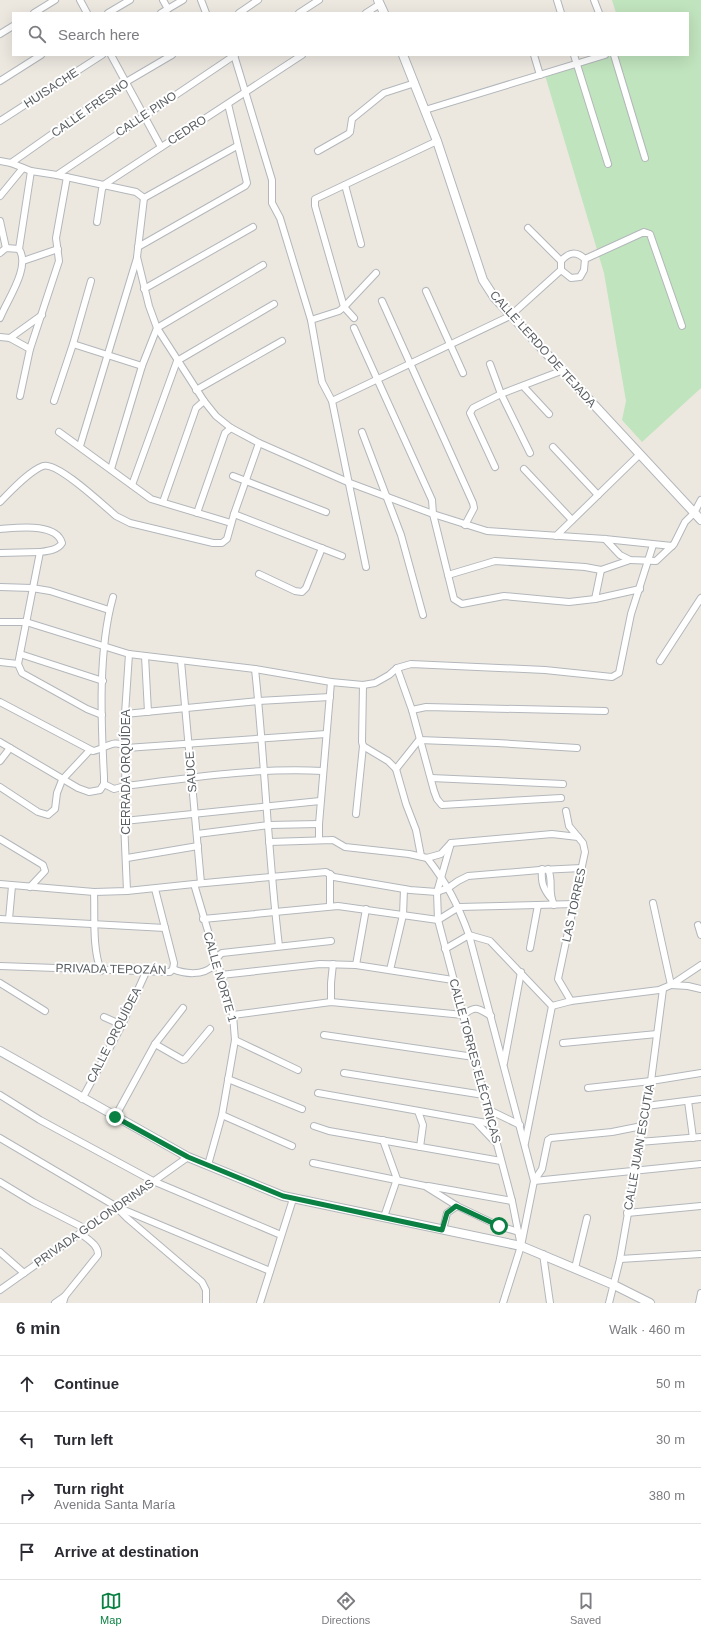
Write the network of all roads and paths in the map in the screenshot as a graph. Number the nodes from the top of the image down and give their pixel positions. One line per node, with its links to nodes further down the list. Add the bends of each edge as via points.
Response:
1 (55, 0): 13 (street)
2 (80, 0): 14 (street)
3 (130, 0): 15 (street)
4 (162, 0): 12 (street)
5 (183, 0): 12 (street)
6 (201, 0): 17 (street)
7 (258, 0): 18 (street)
8 (319, 0): 19 (street)
9 (556, 0): 22 (street)
10 (594, 0): 23 (street)
11 (379, 2): 20 (street); 21 (main road)
12 (168, 9): 16 (street)
13 (36, 12)
14 (87, 12)
15 (110, 12)
16 (163, 12)
17 (206, 12)
18 (240, 12)
19 (301, 12)
20 (367, 12)
21 (384, 12)
22 (561, 12)
23 (599, 12)
24 (12, 27): 25 (street)
25 (0, 34)
26 (39, 56): 40 (street)
27 (100, 56): 47 (street, HUISACHE)
28 (112, 56): 41 (street)
29 (170, 56): 41 (street, CALLE FRESNO)
30 (233, 56): 46 (street, CALLE PINO)
31 (235, 56): 43 (street)
32 (300, 56): 43 (street, CEDRO)
33 (403, 56): 42 (main road, CALLE LERDO DE TEJADA)
34 (534, 56): 39 (street)
35 (574, 56): 38 (street)
36 (602, 56): 38 (street)
37 (614, 56): 52 (street)
38 (577, 64): 39 (street); 55 (street)
39 (540, 75): 45 (street)
40 (0, 81)
41 (126, 82): 46 (street); 54 (street, CALLE FRESNO)
42 (415, 83): 45 (main road, CALLE LERDO DE TEJADA); 51 (street, via 384,93 352,119 348,134)
43 (244, 92): 44 (street, CEDRO); 91 (street, via 272,180 272,203 280,218)
44 (228, 104): 49 (street); 50 (street, CEDRO)
45 (425, 110): 48 (main road, CALLE LERDO DE TEJADA)
46 (144, 115): 50 (street); 58 (street, CALLE PINO)
47 (0, 121)
48 (437, 141): 61 (street); 88 (main road, CALLE LERDO DE TEJADA, via 483,280)
49 (237, 146): 63 (street); 70 (street, via 247,183 245,186)
50 (161, 147): 60 (street, CEDRO)
51 (318, 151)
52 (645, 158)
53 (0, 161): 54 (street)
54 (11, 163): 56 (street)
55 (608, 164)
56 (23, 168): 57 (street); 62 (street)
57 (31, 171): 58 (street); 71 (street)
58 (57, 175): 59 (street)
59 (68, 177): 60 (street); 72 (street, via 56,238)
60 (105, 184): 63 (street, via 136,192); 65 (street)
61 (345, 185): 68 (street); 86 (street, via 315,199)
62 (0, 196)
63 (144, 198): 70 (street)
64 (0, 221): 69 (street)
65 (97, 222)
66 (253, 227): 82 (street)
67 (528, 228): 77 (street)
68 (361, 244)
69 (6, 248): 71 (street); 73 (street)
70 (138, 248): 74 (street)
71 (19, 249): 76 (street)
72 (58, 250): 76 (street); 87 (street, via 60,261)
73 (0, 254)
74 (137, 256): 82 (street); 101 (street)
75 (585, 259): 77 (street, via 574,253 566,255); 79 (street, via 580,277 571,278); 92 (street, via 644,232 650,234)
76 (23, 261): 89 (street, via 15,288)
77 (561, 261): 79 (street)
78 (263, 265): 93 (street)
79 (561, 270): 88 (street)
80 (376, 273): 86 (street)
81 (91, 281): 98 (street)
82 (144, 289): 93 (street)
83 (426, 291): 99 (street)
84 (382, 301): 103 (street)
85 (274, 304): 102 (street)
86 (344, 307): 90 (street); 91 (street)
87 (42, 315): 96 (street); 100 (street)
88 (510, 316): 99 (street); 106 (main road, CALLE LERDO DE TEJADA)
89 (0, 318)
90 (354, 318)
91 (311, 320): 115 (street, via 322,382)
92 (682, 326)
93 (157, 328): 102 (street); 105 (street)
94 (354, 328): 108 (street)
95 (0, 337): 96 (street)
96 (10, 338): 100 (street)
97 (282, 341): 110 (street)
98 (73, 344): 101 (street); 113 (street)
99 (451, 345): 103 (street); 107 (street)
100 (30, 349): 112 (street)
101 (108, 355): 105 (street); 121 (street)
102 (177, 360): 110 (street); 131 (street)
103 (410, 364): 108 (street); 145 (street, via 473,503 474,508)
104 (490, 364): 111 (street)
105 (142, 366): 126 (street)
106 (561, 371): 109 (street); 124 (main road, CALLE LERDO DE TEJADA)
107 (463, 373)
108 (377, 380): 115 (street); 141 (street, via 432,500)
109 (522, 386): 111 (street); 116 (street)
110 (196, 390): 114 (street)
111 (501, 394): 123 (street); 125 (street, via 473,408 470,413)
112 (20, 396)
113 (54, 401)
114 (204, 401): 117 (street, via 216,416); 136 (street, via 196,408)
115 (332, 401): 130 (street)
116 (549, 414)
117 (232, 428): 120 (street); 138 (street, via 225,434)
118 (59, 432): 121 (street)
119 (362, 432): 133 (street)
120 (260, 443): 129 (street); 130 (street)
121 (80, 446): 126 (street)
122 (553, 447): 132 (street)
123 (530, 453)
124 (639, 455): 132 (street); 139 (main road, CALLE LERDO DE TEJADA)
125 (495, 467)
126 (111, 469): 131 (street)
127 (524, 469): 142 (street)
128 (233, 476): 129 (street)
129 (246, 480): 137 (street); 140 (street)
130 (350, 483): 133 (street); 157 (street)
131 (132, 485): 136 (street, via 151,499)
132 (598, 495): 142 (street)
133 (387, 498): 141 (street); 168 (street, via 401,535)
134 (701, 500): 139 (street)
135 (0, 502): 144 (street, via 30,474 47,465 59,470 116,516 130,523 213,543 222,543 227,539)
136 (162, 502): 138 (street)
137 (326, 512)
138 (197, 513): 144 (street)
139 (694, 513): 143 (main road, CALLE LERDO DE TEJADA); 150 (street, via 685,522)
140 (234, 514): 144 (street); 151 (street)
141 (433, 514): 145 (street); 160 (street)
142 (572, 520): 147 (street)
143 (701, 520)
144 (231, 523)
145 (465, 525): 147 (street, via 487,531)
146 (0, 529): 152 (street, via 32,527 49,531 59,537 62,542 60,547)
147 (556, 536): 148 (street)
148 (604, 539): 149 (street); 155 (street, via 620,555)
149 (653, 545): 150 (street); 156 (street)
150 (672, 546): 156 (street, via 656,561)
151 (322, 548): 154 (street); 159 (street, via 302,592)
152 (40, 552): 153 (street); 162 (street)
153 (0, 553)
154 (342, 556)
155 (630, 560): 156 (street); 158 (street)
156 (648, 562): 163 (street)
157 (366, 567)
158 (601, 570): 160 (street, via 495,561); 166 (street)
159 (258, 574)
160 (448, 575): 166 (street, via 454,599 462,604 504,596 569,602)
161 (0, 587): 162 (street)
162 (32, 588): 167 (street); 170 (street)
163 (640, 589): 166 (street); 179 (street, via 631,614 617,675 411,664)
164 (113, 597): 167 (street)
165 (701, 598): 176 (street)
166 (595, 599)
167 (109, 610): 171 (street)
168 (422, 615)
169 (0, 622): 170 (street)
170 (26, 622): 171 (street); 172 (street)
171 (104, 646): 173 (street); 181 (street)
172 (20, 654): 178 (street); 181 (street)
173 (129, 654): 174 (street); 191 (street, CERRADA ORQUÍDEA)
174 (145, 656): 175 (street); 190 (street)
175 (181, 661): 180 (street); 187 (street, SAUCE)
176 (660, 661)
177 (0, 662): 178 (street)
178 (18, 664): 192 (street, via 22,673)
179 (396, 668): 183 (street, via 375,683); 188 (street)
180 (255, 670): 182 (street); 185 (street)
181 (103, 681): 192 (street)
182 (331, 682): 183 (street); 184 (street)
183 (363, 685): 198 (street)
184 (330, 697): 185 (street); 193 (street)
185 (258, 701): 187 (street); 194 (street)
186 (0, 702): 203 (street)
187 (186, 709): 190 (street); 197 (street, SAUCE)
188 (412, 710): 189 (street, via 426,707); 195 (street)
189 (605, 711)
190 (148, 712): 191 (street)
191 (125, 714): 201 (street, CERRADA ORQUÍDEA)
192 (102, 715): 200 (street)
193 (326, 734): 194 (street); 206 (street)
194 (262, 738): 197 (street); 207 (street)
195 (419, 740): 202 (street); 205 (street); 209 (street)
196 (0, 742): 199 (street)
197 (189, 743): 201 (street); 208 (street, SAUCE)
198 (363, 746): 205 (street); 220 (street)
199 (10, 748): 204 (street); 210 (street)
200 (103, 748): 201 (street, via 117,743); 203 (street); 211 (street)
201 (126, 748): 213 (street, CERRADA ORQUÍDEA)
202 (577, 748)
203 (90, 750): 210 (street)
204 (0, 761)
205 (396, 769): 231 (street)
206 (323, 771): 207 (street); 216 (street)
207 (264, 772): 208 (street); 217 (street)
208 (192, 777): 213 (street); 219 (street, SAUCE)
209 (431, 778): 212 (street); 215 (street, via 442,805)
210 (62, 780): 211 (street, via 89,792 100,790); 214 (street, via 57,793 56,810 48,815 38,812)
211 (104, 784): 213 (street, via 114,789)
212 (563, 784)
213 (125, 786): 221 (street, CERRADA ORQUÍDEA)
214 (0, 787)
215 (561, 798)
216 (320, 801): 217 (street); 222 (street)
217 (266, 806): 219 (street); 223 (street)
218 (566, 811): 225 (street, LAS TORRES, via 569,826)
219 (195, 813): 221 (street); 224 (street, SAUCE)
220 (356, 814)
221 (124, 821): 232 (street, CERRADA ORQUÍDEA)
222 (318, 824): 223 (street); 227 (street)
223 (269, 825): 224 (street); 228 (street)
224 (197, 834): 230 (street, SAUCE)
225 (578, 837): 229 (street, via 552,834); 233 (street, LAS TORRES, via 585,852)
226 (0, 839): 242 (street, via 43,865 44,871)
227 (319, 839): 228 (street); 231 (street, via 333,840 345,847)
228 (269, 842): 237 (street)
229 (451, 843): 231 (street, via 441,854); 236 (street, CALLE TORRES ELÉCTRICAS)
230 (198, 846): 232 (street); 238 (street, SAUCE)
231 (424, 857): 236 (street)
232 (127, 858): 246 (street, CERRADA ORQUÍDEA)
233 (582, 868): 234 (street); 251 (street, LAS TORRES)
234 (545, 869): 243 (street, via 468,876); 249 (street, via 552,879); 249 (street, via 541,880 543,888)
235 (330, 874): 237 (street, via 326,872); 245 (street, via 334,878); 254 (street)
236 (441, 876): 243 (street); 248 (street, CALLE TORRES ELÉCTRICAS)
237 (272, 878): 238 (street); 257 (street)
238 (201, 883): 240 (street)
239 (0, 884): 241 (street)
240 (194, 884): 244 (street); 261 (street, CALLE NORTE 1)
241 (12, 886): 242 (street); 260 (street)
242 (30, 887): 247 (street)
243 (448, 888): 248 (street); 255 (street)
244 (155, 889): 246 (street); 265 (street)
245 (404, 889): 248 (street); 258 (street)
246 (127, 891): 247 (street)
247 (94, 892): 263 (street)
248 (437, 892): 262 (street, CALLE TORRES ELÉCTRICAS)
249 (551, 898): 253 (street)
250 (653, 903): 285 (street)
251 (575, 904): 253 (street); 288 (street, LAS TORRES, via 558,979)
252 (538, 905): 253 (street); 255 (street); 270 (street)
253 (554, 905)
254 (330, 906): 256 (street); 257 (street)
255 (459, 907): 262 (street); 266 (street)
256 (366, 909): 258 (street); 274 (street)
257 (275, 912): 261 (street); 269 (street)
258 (403, 915): 262 (street); 278 (street)
259 (0, 919): 260 (street)
260 (9, 919): 263 (street)
261 (203, 919): 272 (street, CALLE NORTE 1)
262 (438, 920): 271 (street, CALLE TORRES ELÉCTRICAS)
263 (95, 925): 265 (street); 279 (street, via 95,950)
264 (698, 925): 267 (street)
265 (165, 928): 277 (street)
266 (469, 935): 271 (street); 281 (street, via 490,941); 295 (street)
267 (701, 935)
268 (331, 941): 269 (street, PRIVADA TEPOZÁN)
269 (279, 946): 272 (street, PRIVADA TEPOZÁN, via 222,953)
270 (530, 948)
271 (445, 949): 283 (street, CALLE TORRES ELÉCTRICAS)
272 (216, 960): 277 (street, PRIVADA TEPOZÁN, via 212,966 197,972 182,973); 282 (street, CALLE NORTE 1)
273 (333, 964): 274 (street); 282 (street); 289 (street)
274 (356, 965): 278 (street)
275 (701, 965): 285 (street)
276 (0, 966): 279 (street, PRIVADA TEPOZÁN)
277 (174, 969): 280 (street, PRIVADA TEPOZÁN, via 170,972)
278 (390, 970): 283 (street)
279 (101, 971): 280 (street, PRIVADA TEPOZÁN)
280 (146, 972): 297 (street, CALLE ORQUÍDEA)
281 (521, 972): 290 (street); 306 (street)
282 (220, 975): 293 (street, CALLE NORTE 1)
283 (453, 980): 294 (street, CALLE TORRES ELÉCTRICAS)
284 (0, 983): 292 (street)
285 (671, 985): 286 (street); 287 (street)
286 (663, 989): 288 (street); 299 (street, CALLE JUAN ESCUTIA)
287 (701, 989)
288 (571, 1001): 290 (street)
289 (331, 1002): 293 (street); 294 (street)
290 (552, 1006): 336 (street)
291 (183, 1008): 303 (street)
292 (45, 1011)
293 (233, 1015): 301 (street, CALLE NORTE 1)
294 (462, 1015): 295 (street, via 472,1008 480,1009); 305 (street, CALLE TORRES ELÉCTRICAS)
295 (492, 1016): 306 (street)
296 (104, 1017): 297 (street)
297 (122, 1025): 316 (street, CALLE ORQUÍDEA)
298 (210, 1029): 303 (street, via 185,1059)
299 (657, 1034): 302 (street); 311 (street, CALLE JUAN ESCUTIA)
300 (324, 1035): 305 (street)
301 (235, 1040): 307 (street); 310 (street, CALLE NORTE 1)
302 (563, 1043)
303 (155, 1044): 324 (street)
304 (0, 1051): 316 (main road)
305 (474, 1057): 315 (street, CALLE TORRES ELÉCTRICAS)
306 (504, 1065): 327 (street)
307 (298, 1070)
308 (344, 1073): 315 (street)
309 (701, 1073): 311 (street)
310 (228, 1078): 320 (street); 323 (street, CALLE NORTE 1)
311 (650, 1081): 312 (street); 319 (street, CALLE JUAN ESCUTIA)
312 (588, 1088)
313 (318, 1093): 322 (street)
314 (0, 1095): 346 (street, via 40,1120)
315 (484, 1095): 321 (street, CALLE TORRES ELÉCTRICAS)
316 (82, 1099): 324 (main road)
317 (701, 1099): 318 (street)
318 (688, 1101): 319 (street); 332 (street)
319 (646, 1106): 329 (street, CALLE JUAN ESCUTIA)
320 (302, 1109)
321 (487, 1109): 326 (street, CALLE TORRES ELÉCTRICAS); 327 (street)
322 (418, 1111): 325 (street); 338 (street, via 422,1125)
323 (222, 1115): 337 (street); 343 (street, CALLE NORTE 1)
324 (115, 1117): 339 (main road)
325 (476, 1122): 326 (street); 335 (street)
326 (492, 1124): 335 (street, CALLE TORRES ELÉCTRICAS)
327 (520, 1124): 336 (street)
328 (314, 1126): 333 (street)
329 (642, 1126): 334 (street, CALLE JUAN ESCUTIA); 347 (street, via 612,1132 551,1138 548,1140 542,1168)
330 (701, 1137): 332 (street)
331 (0, 1138): 354 (street)
332 (693, 1138): 334 (street)
333 (383, 1140): 338 (street); 345 (street)
334 (639, 1142): 344 (street, CALLE JUAN ESCUTIA)
335 (496, 1143): 340 (street, CALLE TORRES ELÉCTRICAS)
336 (525, 1144): 347 (street)
337 (292, 1146)
338 (420, 1147): 340 (street)
339 (188, 1157): 343 (main road); 346 (street, PRIVADA GOLONDRINAS)
340 (501, 1161): 351 (street, CALLE TORRES ELÉCTRICAS)
341 (313, 1163): 345 (street)
342 (701, 1164): 344 (street)
343 (208, 1165): 350 (main road)
344 (634, 1171): 347 (street); 355 (street, CALLE JUAN ESCUTIA)
345 (397, 1179): 349 (street); 356 (street)
346 (153, 1181): 354 (street, PRIVADA GOLONDRINAS); 362 (street)
347 (534, 1181): 363 (street)
348 (0, 1182): 358 (street)
349 (425, 1186): 351 (street); 352 (street)
350 (293, 1199): 356 (main road); 362 (street)
351 (512, 1201): 360 (street, CALLE TORRES ELÉCTRICAS)
352 (456, 1206): 359 (street, via 447,1213); 360 (street, via 499,1226)
353 (701, 1206): 355 (street)
354 (117, 1207): 358 (street, PRIVADA GOLONDRINAS); 369 (street); 377 (street, via 133,1224 202,1282 206,1290)
355 (628, 1213): 367 (street, CALLE JUAN ESCUTIA)
356 (384, 1217): 359 (main road)
357 (586, 1218): 368 (street)
358 (86, 1229): 361 (street, PRIVADA GOLONDRINAS)
359 (442, 1230): 363 (main road)
360 (519, 1232): 363 (street, CALLE TORRES ELÉCTRICAS)
361 (80, 1233): 370 (street, PRIVADA GOLONDRINAS); 374 (street, via 96,1247 98,1255)
362 (281, 1235): 369 (street)
363 (521, 1246): 365 (main road); 379 (street)
364 (0, 1252): 370 (street)
365 (543, 1254): 368 (main road); 380 (street)
366 (701, 1254): 367 (street)
367 (620, 1259): 371 (street, CALLE JUAN ESCUTIA)
368 (574, 1268): 371 (main road)
369 (270, 1271): 378 (street)
370 (24, 1273): 372 (street, PRIVADA GOLONDRINAS)
371 (614, 1285): 381 (street, CALLE JUAN ESCUTIA); 382 (main road)
372 (0, 1290)
373 (701, 1293): 383 (street)
374 (65, 1296): 375 (street); 376 (street)
375 (55, 1303)
376 (63, 1303)
377 (206, 1303)
378 (260, 1303)
379 (503, 1303)
380 (550, 1303)
381 (609, 1303)
382 (650, 1303)
383 (699, 1303)

